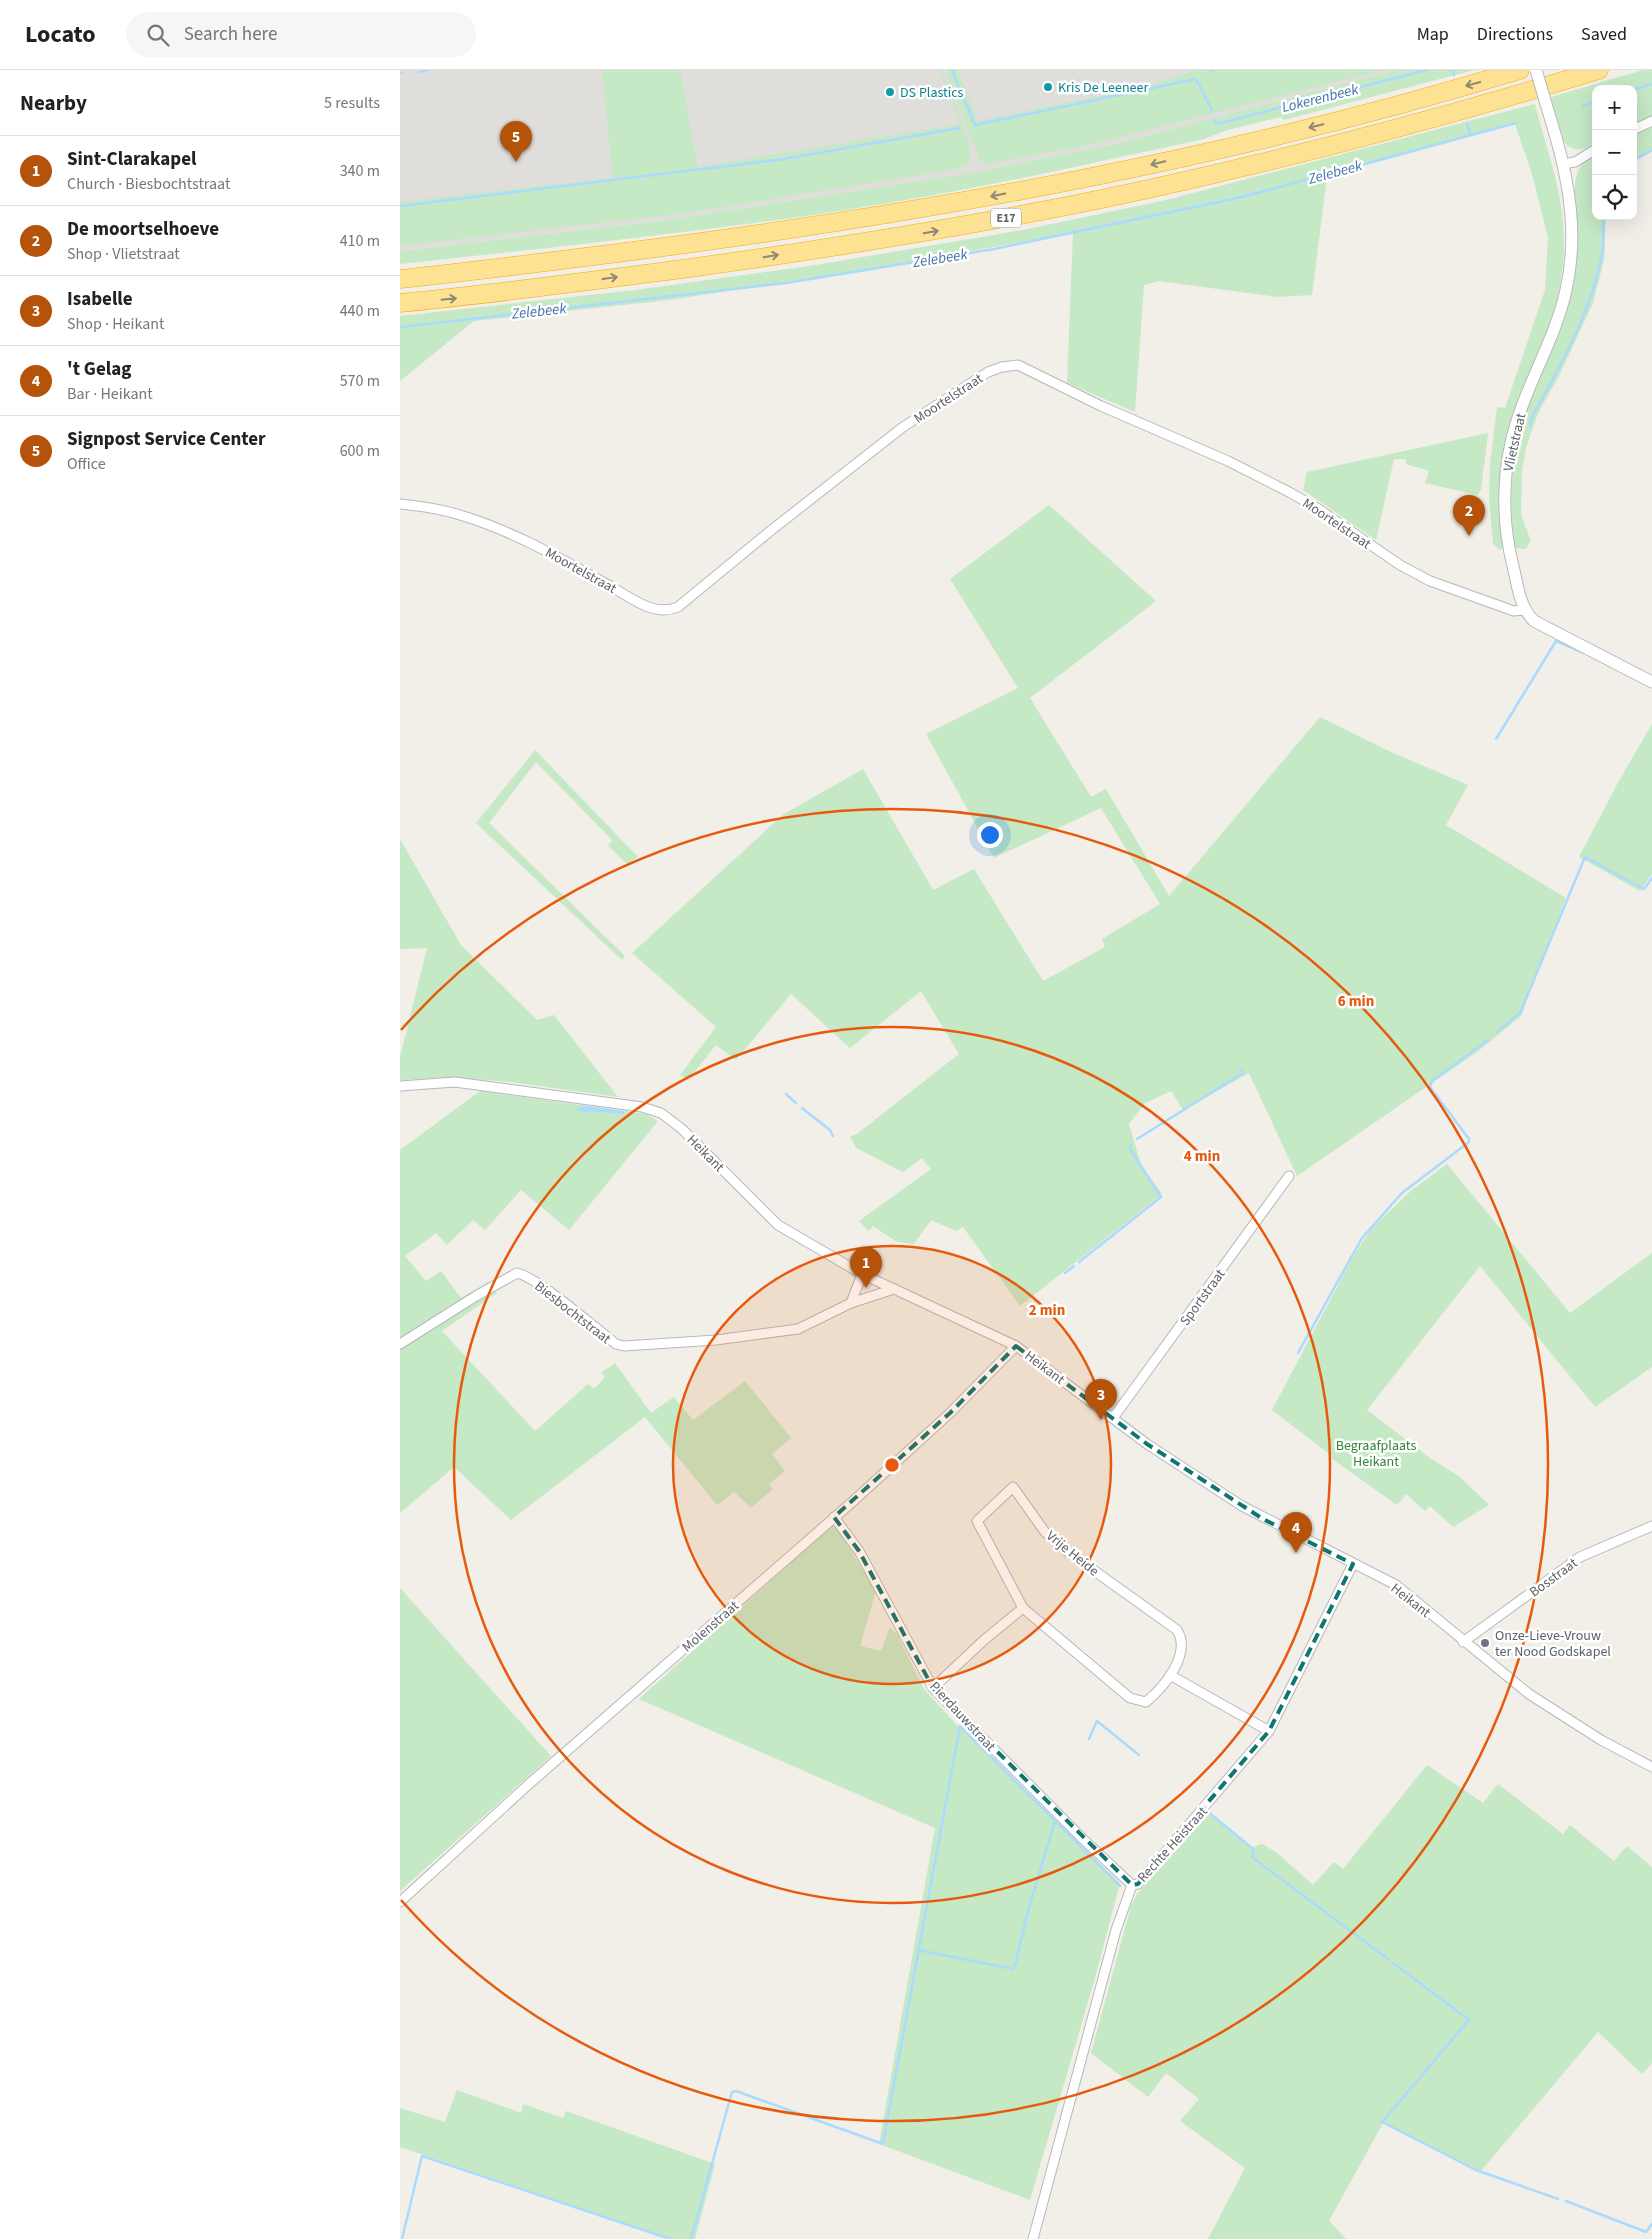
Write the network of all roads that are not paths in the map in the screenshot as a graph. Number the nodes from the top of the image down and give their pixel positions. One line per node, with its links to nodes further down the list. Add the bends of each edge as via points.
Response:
1 (1520, 70): 8 (highway, E17, one-way to 8, via 1320,125 1051,185 751,235 478,271)
2 (1536, 70): 7 (street, Vlietstraat, bridge)
3 (1599, 70): 9 (highway, E17, one-way to 3, via 755,259 1046,210 1326,147)
4 (1652, 121): 5 (street)
5 (1637, 128)
6 (1592, 151): 7 (street, via 1575,162)
7 (1563, 164): 11 (street, Vlietstraat, via 1573,232 1566,290 1517,421 1507,463 1506,533)
8 (400, 278)
9 (400, 304)
10 (400, 504): 11 (street, Moortelstraat, via 458,514 504,530 646,607 668,611 678,607 902,428 988,372 1018,365 1289,492 1430,581 1514,611)
11 (1524, 610): 12 (street, via 1534,621)
12 (1652, 682)
13 (400, 1086): 15 (street, Heikant, via 455,1082 626,1104 661,1113 682,1129 778,1225)
14 (1289, 1176): 20 (street, Sportstraat)
15 (862, 1274): 16 (street, Heikant); 17 (street)
16 (894, 1289): 17 (street, Biesbochtstraat); 19 (street, Heikant)
17 (851, 1303): 18 (street, Biesbochtstraat, via 798,1329 716,1340 624,1346 616,1344 525,1275 517,1273)
18 (400, 1344)
19 (1016, 1346): 20 (street, Heikant); 21 (street, Molenstraat, via 950,1413)
20 (1113, 1418): 23 (street, Heikant, via 1242,1506)
21 (834, 1517): 27 (street, Pierdauwstraat, via 859,1551); 31 (street, Molenstraat)
22 (1652, 1526): 25 (street, Bosstraat, via 1580,1557)
23 (1353, 1564): 25 (street, Heikant, via 1396,1585); 28 (street, Rechte Heistraat)
24 (1023, 1608): 26 (street, Vrije Heide, via 1138,1702 1146,1702 1157,1693); 26 (street, Vrije Heide, via 977,1521 1013,1487 1045,1532 1064,1549 1178,1630 1183,1638 1181,1651); 27 (street)
25 (1463, 1642): 29 (street, Heikant, via 1529,1694 1601,1740)
26 (1170, 1675): 28 (street)
27 (933, 1688): 30 (street, Pierdauwstraat)
28 (1268, 1731): 30 (street, Rechte Heistraat, via 1138,1884)
29 (1652, 1767)
30 (1132, 1885): 32 (street, Rechte Heistraat, via 1116,1930)
31 (400, 1902)
32 (1033, 2239)

